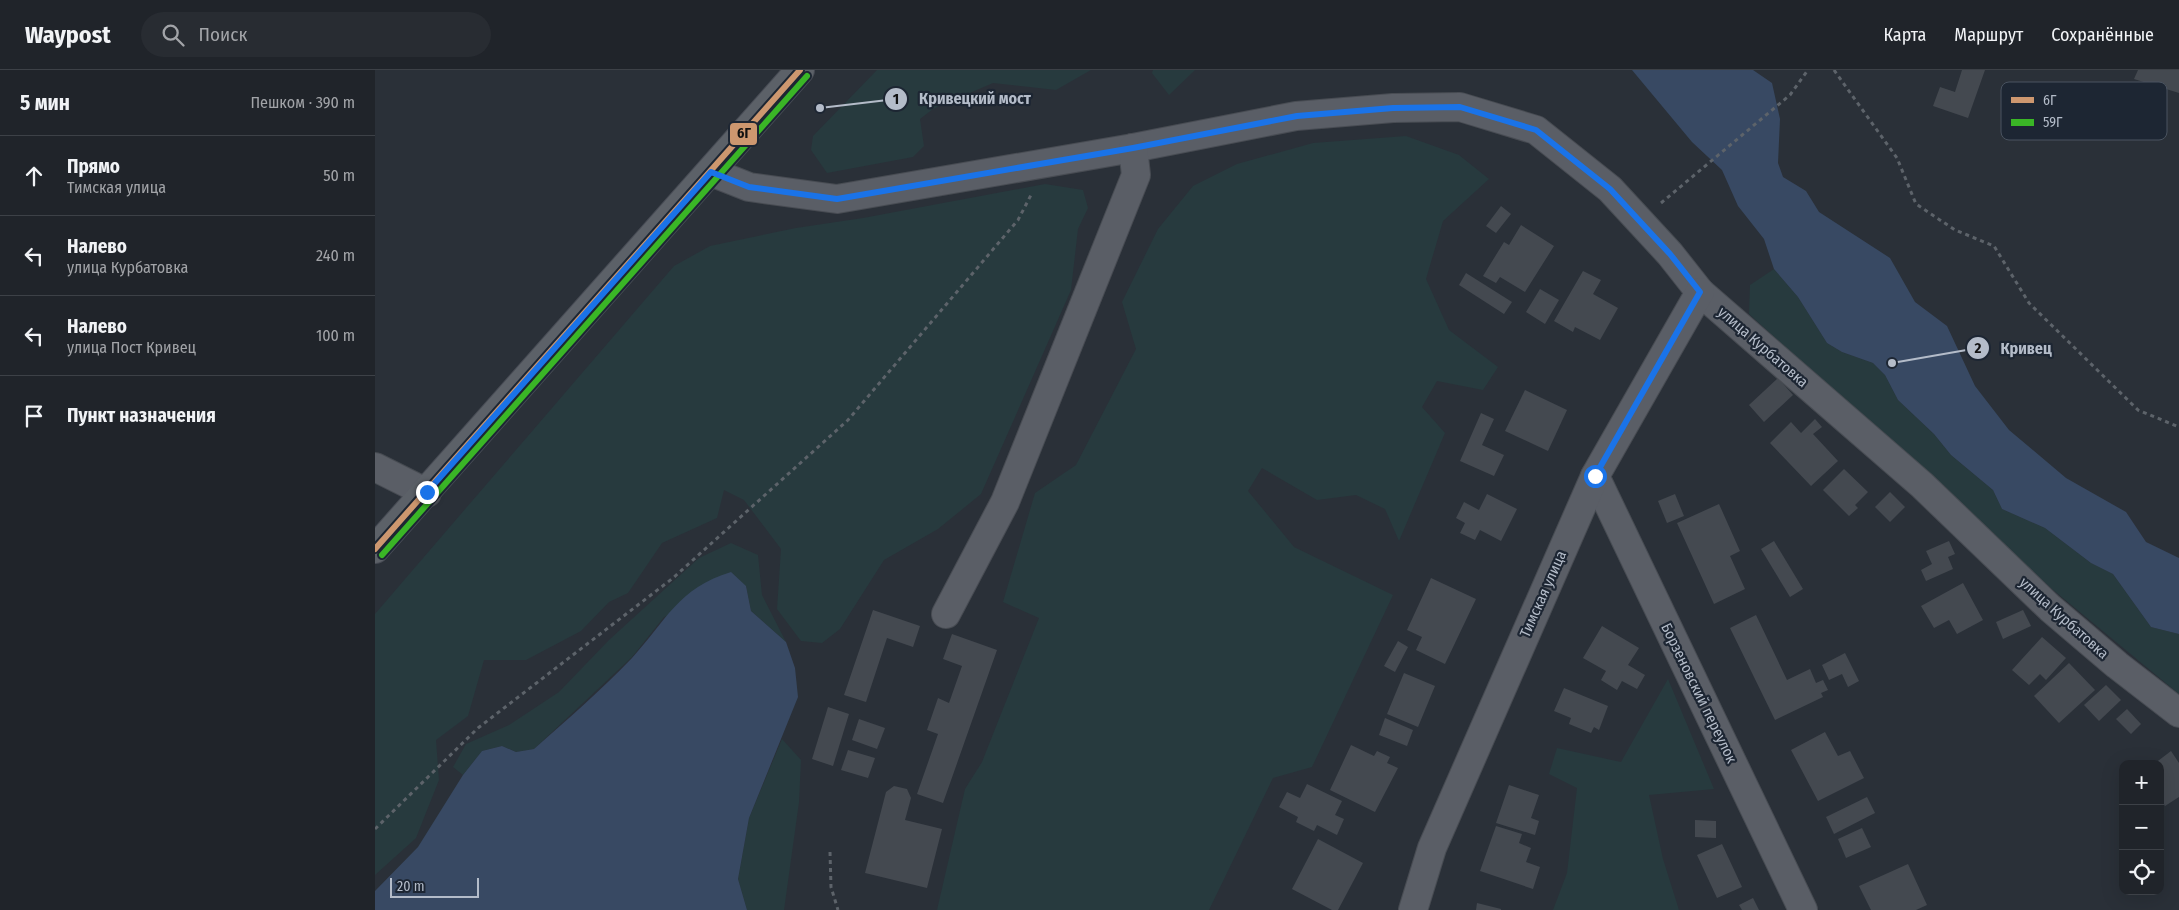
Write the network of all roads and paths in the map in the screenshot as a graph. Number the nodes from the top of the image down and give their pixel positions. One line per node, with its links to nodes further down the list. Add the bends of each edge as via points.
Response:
1 (800, 70): 6 (main road)
2 (1807, 70): 7 (path, via 1790,95)
3 (1834, 70): 9 (path, via 1897,158 1916,204 1955,230 1994,246 2035,310 2139,410)
4 (1133, 148): 5 (street, улица Курбатовка); 8 (street, улица Курбатовка, via 1297,116 1393,108 1460,107 1536,130 1610,189); 14 (street, via 1136,175 1005,502)
5 (1050, 163): 6 (street, улица Курбатовка, via 837,199 749,187); 16 (path, via 1018,220 849,420 673,578 478,728)
6 (711, 172): 12 (main road)
7 (1684, 184)
8 (1700, 292): 11 (street, Тимская улица); 15 (street, улица Курбатовка, via 1921,485 2050,608 2117,666)
9 (2179, 428)
10 (375, 467): 12 (street)
11 (1595, 476): 19 (street, Тимская улица, via 1432,848); 20 (street, Борзеновский переулок)
12 (427, 492): 13 (main road)
13 (375, 550)
14 (946, 614)
15 (2179, 713)
16 (375, 829)
17 (830, 852): 18 (path, via 831,887)
18 (838, 910)
19 (1413, 910)
20 (1803, 910)

